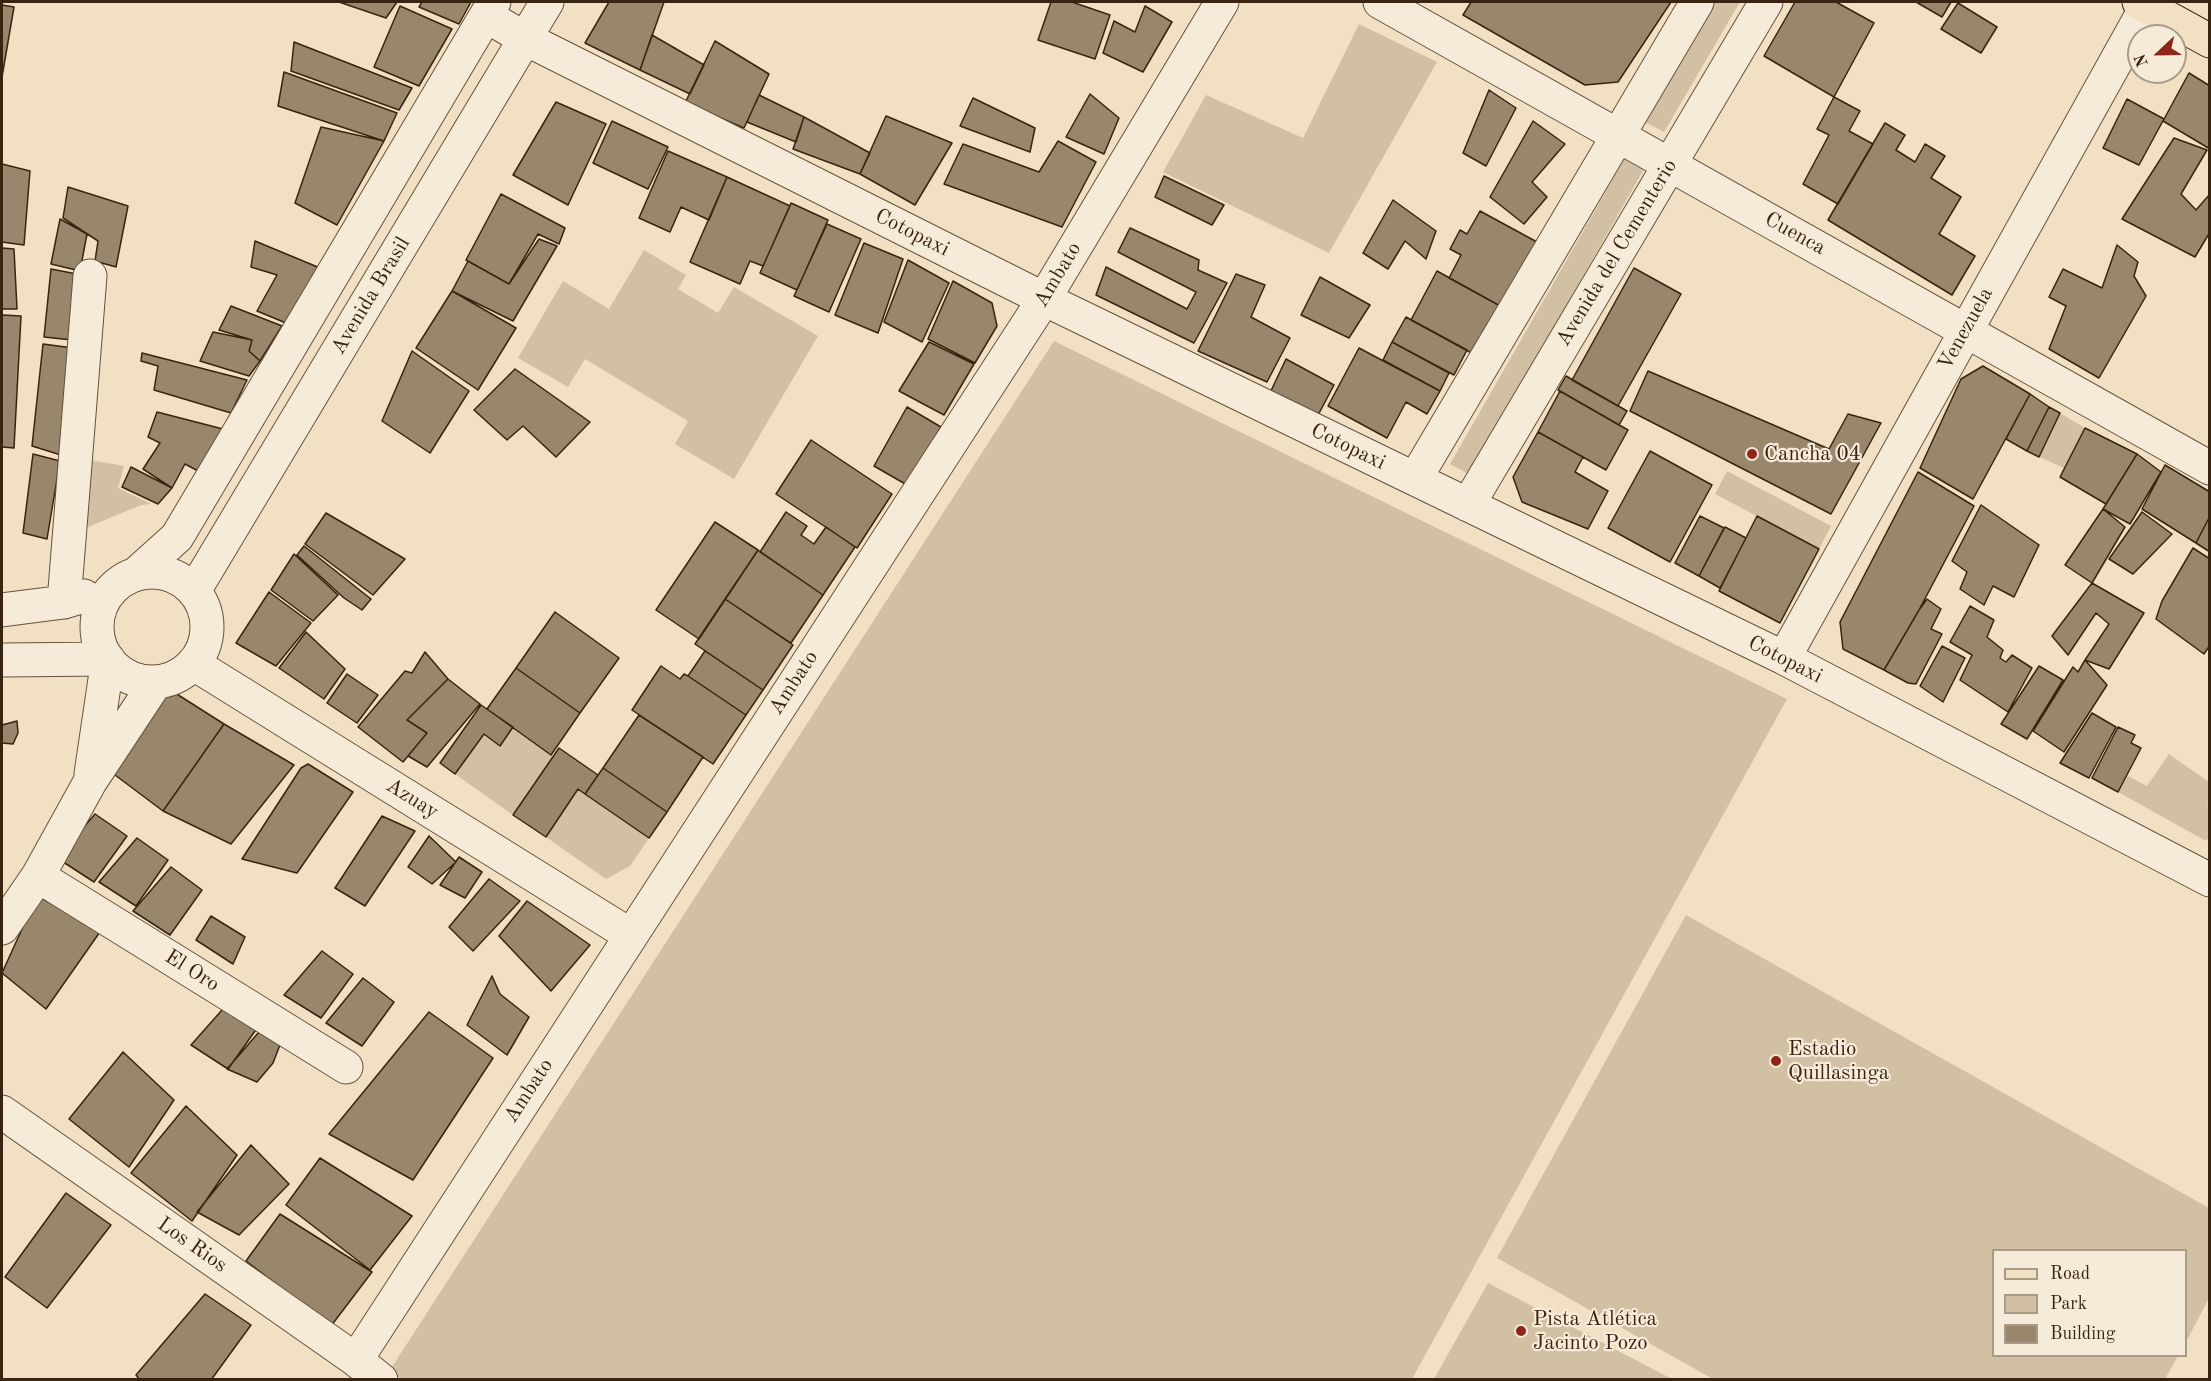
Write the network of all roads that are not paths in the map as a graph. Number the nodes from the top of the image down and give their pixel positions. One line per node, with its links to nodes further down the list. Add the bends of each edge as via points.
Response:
1 (547, 2): 8 (street, Avenida Brasil)
2 (1222, 2): 13 (street, Ambato)
3 (1380, 2): 10 (street, Cuenca)
4 (1697, 2): 10 (street)
5 (1766, 2): 11 (street, Avenida del Cementerio)
6 (2151, 3): 9 (main road); 14 (street, Venezuela)
7 (490, 8): 8 (street, Cotopaxi); 18 (street, Avenida Brasil, via 177,537)
8 (526, 39): 13 (street, Cotopaxi); 19 (street, Avenida Brasil)
9 (2210, 41)
10 (1618, 135): 11 (street, Cuenca); 16 (street)
11 (1670, 164): 14 (street, Cuenca); 17 (street, Avenida del Cementerio)
12 (90, 276): 20 (street)
13 (1044, 299): 16 (street, Cotopaxi); 31 (street, Ambato)
14 (1965, 330): 15 (street, Cuenca); 22 (street, Venezuela)
15 (2210, 468)
16 (1415, 479): 17 (street, Cotopaxi)
17 (1468, 505): 22 (street, Cotopaxi)
18 (129, 577): 19 (street, via 152,572 168,574 183,580); 20 (street); 23 (street, via 109,592 100,608 97,625)
19 (194, 591): 25 (street, via 203,604 207,635)
20 (64, 602): 21 (street)
21 (2, 610)
22 (1784, 658): 29 (street, Cotopaxi)
23 (108, 659): 24 (street); 26 (street, via 121,672 138,680); 27 (street)
24 (2, 660)
25 (194, 664): 26 (street, via 183,673); 31 (street, Azuay)
26 (156, 682): 27 (street)
27 (90, 782): 28 (street)
28 (38, 876): 30 (street); 32 (street, El Oro)
29 (2210, 880)
30 (2, 928)
31 (630, 935): 34 (street, Ambato)
32 (346, 1067)
33 (2, 1112): 34 (street, Los Rios)
34 (356, 1360): 35 (street, Los Rios)
35 (381, 1380)

